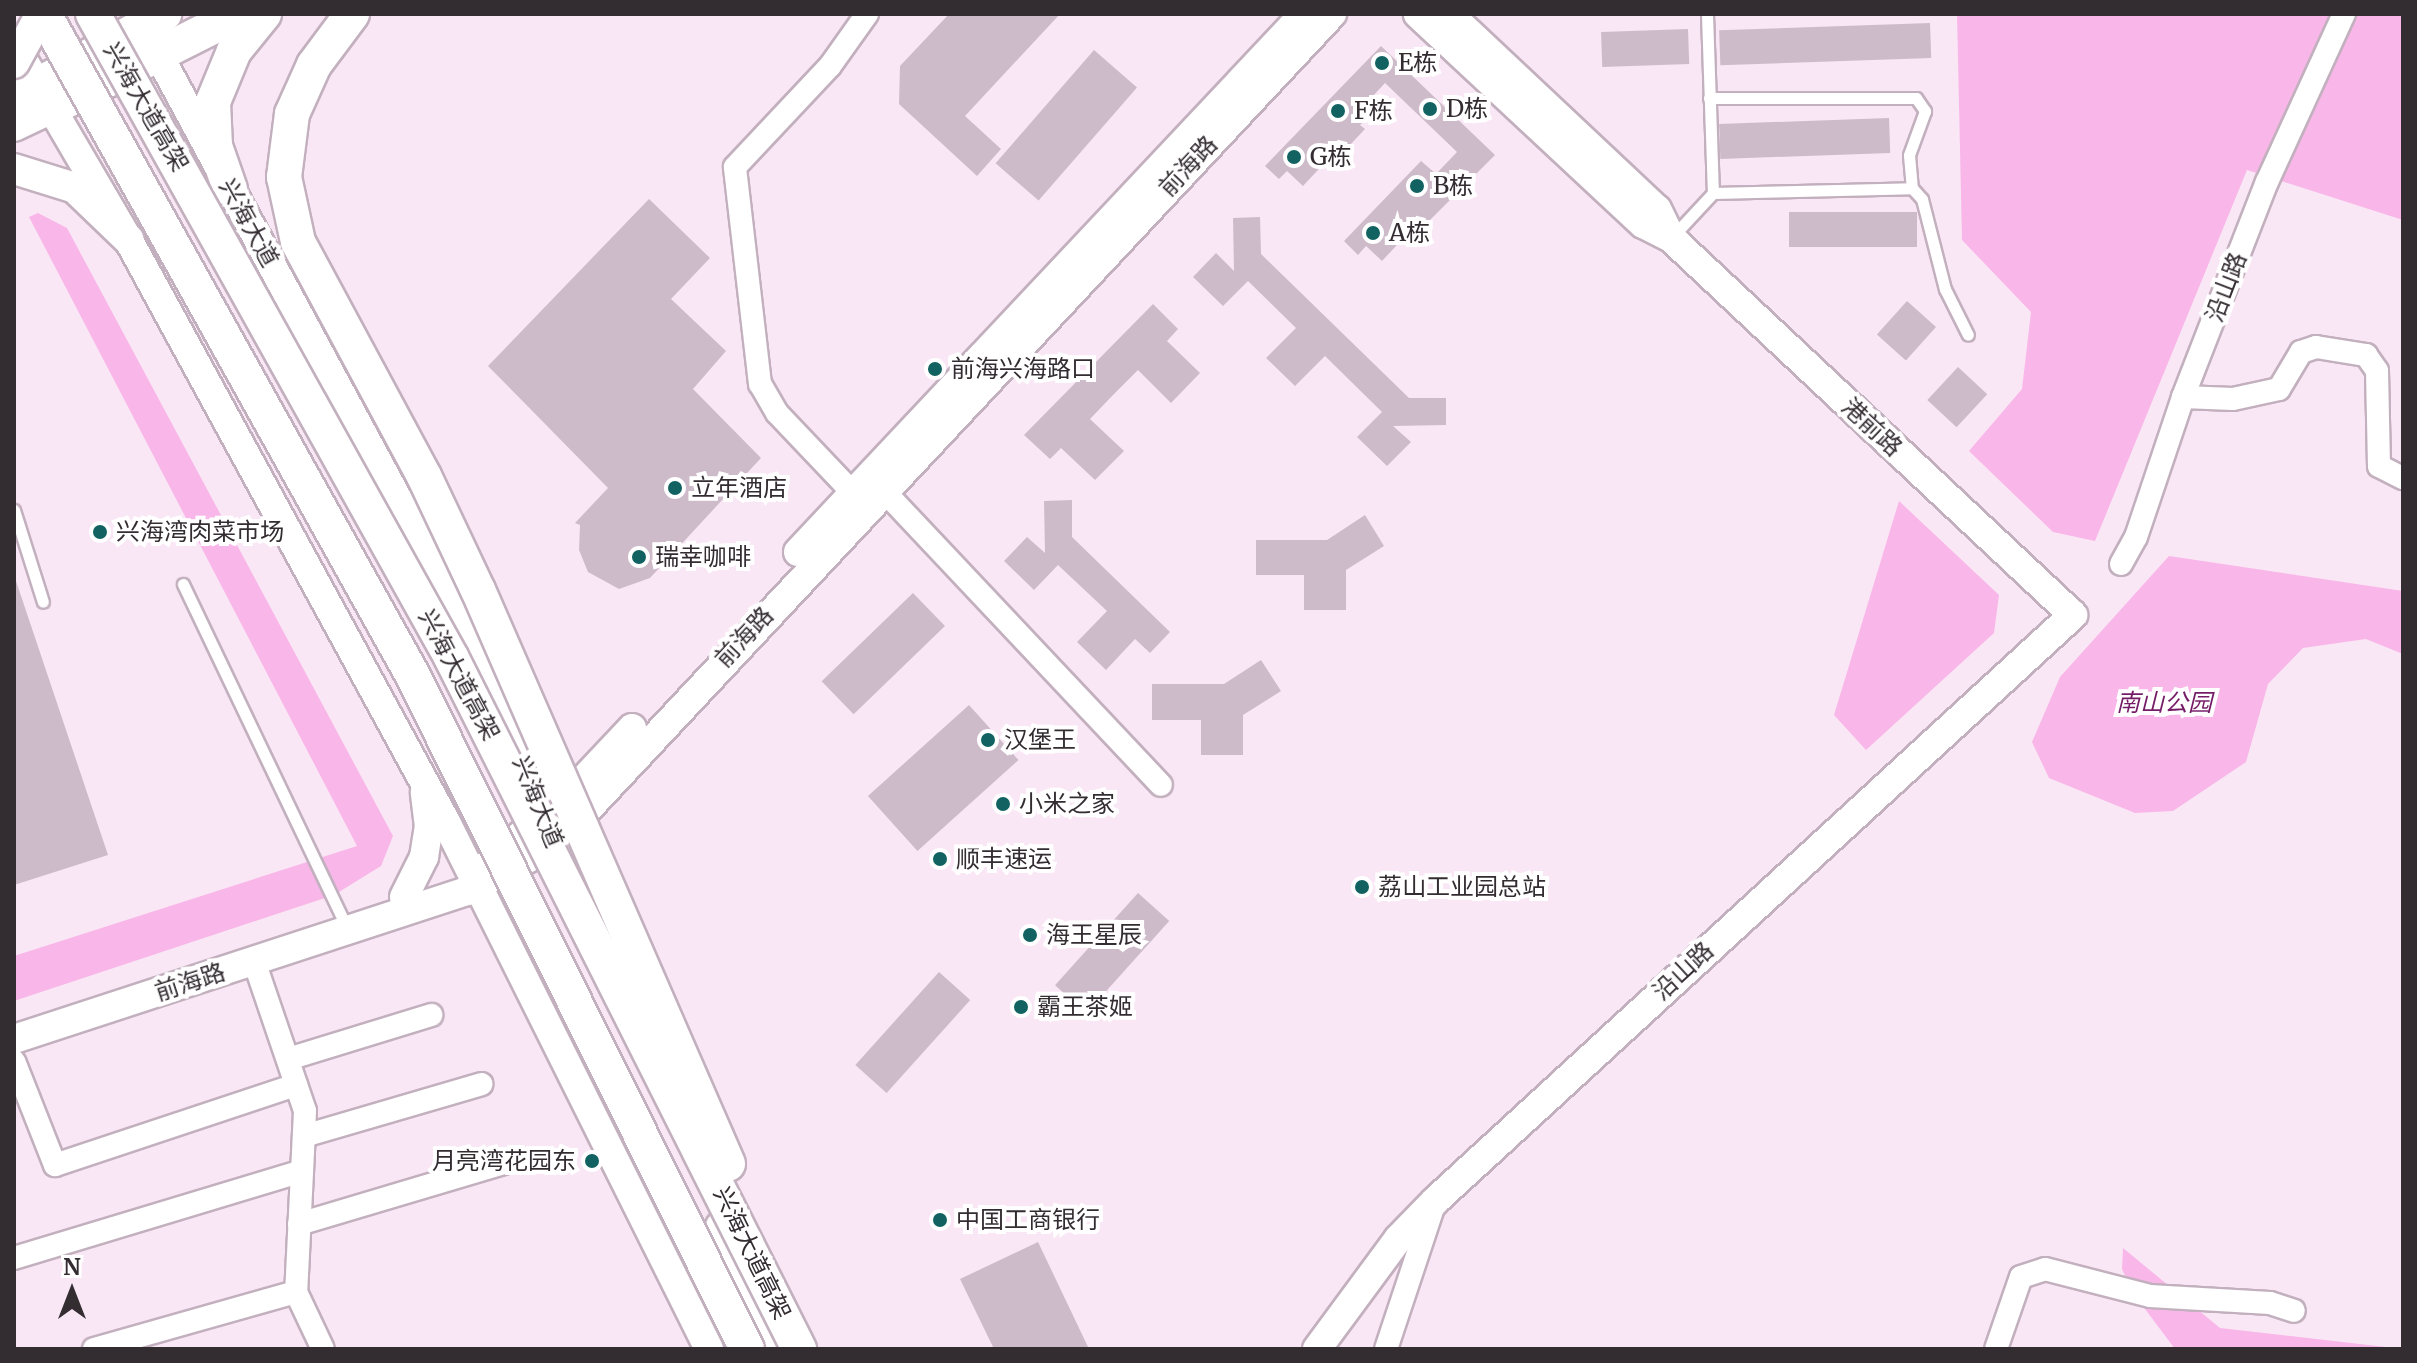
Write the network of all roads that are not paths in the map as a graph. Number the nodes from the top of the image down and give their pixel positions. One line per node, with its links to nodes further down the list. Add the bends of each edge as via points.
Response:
1 (42, 14): 15 (main road, bridge); 61 (main road, 兴海大道高架, bridge, via 413,676)
2 (93, 14): 56 (main road, 兴海大道高架, bridge, via 451,657)
3 (238, 14): 13 (main road)
4 (264, 14): 20 (main road, via 234,51 213,102 215,146)
5 (352, 14): 56 (main road, bridge, via 314,65 292,114 284,177 298,242 424,476 478,590 711,1115)
6 (867, 14): 28 (street, via 830,66 735,167 760,384 777,413)
7 (1304, 14): 28 (street, 前海路)
8 (1332, 14): 27 (street, 前海路)
9 (1418, 14): 22 (street, 港前路, via 1643,224)
10 (1449, 14): 22 (street, 港前路, via 1657,209)
11 (1707, 14): 16 (lane)
12 (2344, 14): 25 (street, 沿山路, via 2267,182)
13 (151, 27): 15 (main road); 20 (street, 兴海大道)
14 (14, 44): 15 (street)
15 (30, 88): 17 (main road); 23 (street)
16 (1709, 98): 19 (lane, via 1916,98 1925,111 1909,155); 21 (lane)
17 (14, 126)
18 (14, 169): 23 (main road, via 75,188)
19 (1912, 188): 21 (lane); 24 (lane, via 1922,199 1945,289)
20 (230, 189): 36 (street, 兴海大道, via 429,559)
21 (1713, 193): 22 (lane)
22 (1671, 238): 33 (street, 港前路)
23 (128, 239): 34 (street)
24 (1968, 335)
25 (2183, 397): 26 (street, via 2233,399 2279,389 2301,352 2316,347 2366,355 2377,371 2379,466); 30 (street, 沿山路, via 2136,537)
26 (2403, 478)
27 (883, 490): 35 (street); 37 (street, 前海路)
28 (853, 493): 36 (street, 前海路)
29 (14, 510): 32 (lane)
30 (2121, 564)
31 (183, 584): 40 (lane)
32 (43, 602)
33 (2073, 615): 52 (street, 沿山路)
34 (423, 780): 38 (street); 39 (street, via 426,846)
35 (1161, 785)
36 (544, 816): 37 (street, 兴海大道); 38 (street, 前海路)
37 (555, 844): 38 (street, 前海路); 62 (street, 兴海大道, via 651,1076)
38 (476, 881): 39 (street, 前海路); 41 (street, 前海路); 60 (street)
39 (404, 897): 40 (street, 前海路)
40 (342, 917): 43 (street, 前海路)
41 (254, 961): 44 (street, 前海路); 45 (street)
42 (431, 1015): 45 (street)
43 (14, 1023)
44 (14, 1039)
45 (288, 1059): 48 (street)
46 (14, 1061): 48 (street, via 55,1165)
47 (482, 1084): 49 (street)
48 (296, 1085): 49 (street, via 305,1111)
49 (304, 1136): 51 (street)
50 (504, 1163): 53 (street)
51 (302, 1171): 53 (street); 54 (street)
52 (1436, 1200): 64 (street, 沿山路, via 1398,1239); 65 (street)
53 (299, 1224): 55 (street)
54 (14, 1258)
55 (296, 1292): 58 (street); 59 (street)
56 (775, 1296): 63 (main road, 兴海大道高架, bridge)
57 (2294, 1311): 66 (street, via 2230,1299 2150,1296 2045,1269 2021,1277)
58 (94, 1349)
59 (323, 1349)
60 (709, 1349)
61 (747, 1349)
62 (776, 1349)
63 (799, 1349)
64 (1317, 1349)
65 (1386, 1349)
66 (1996, 1349)

